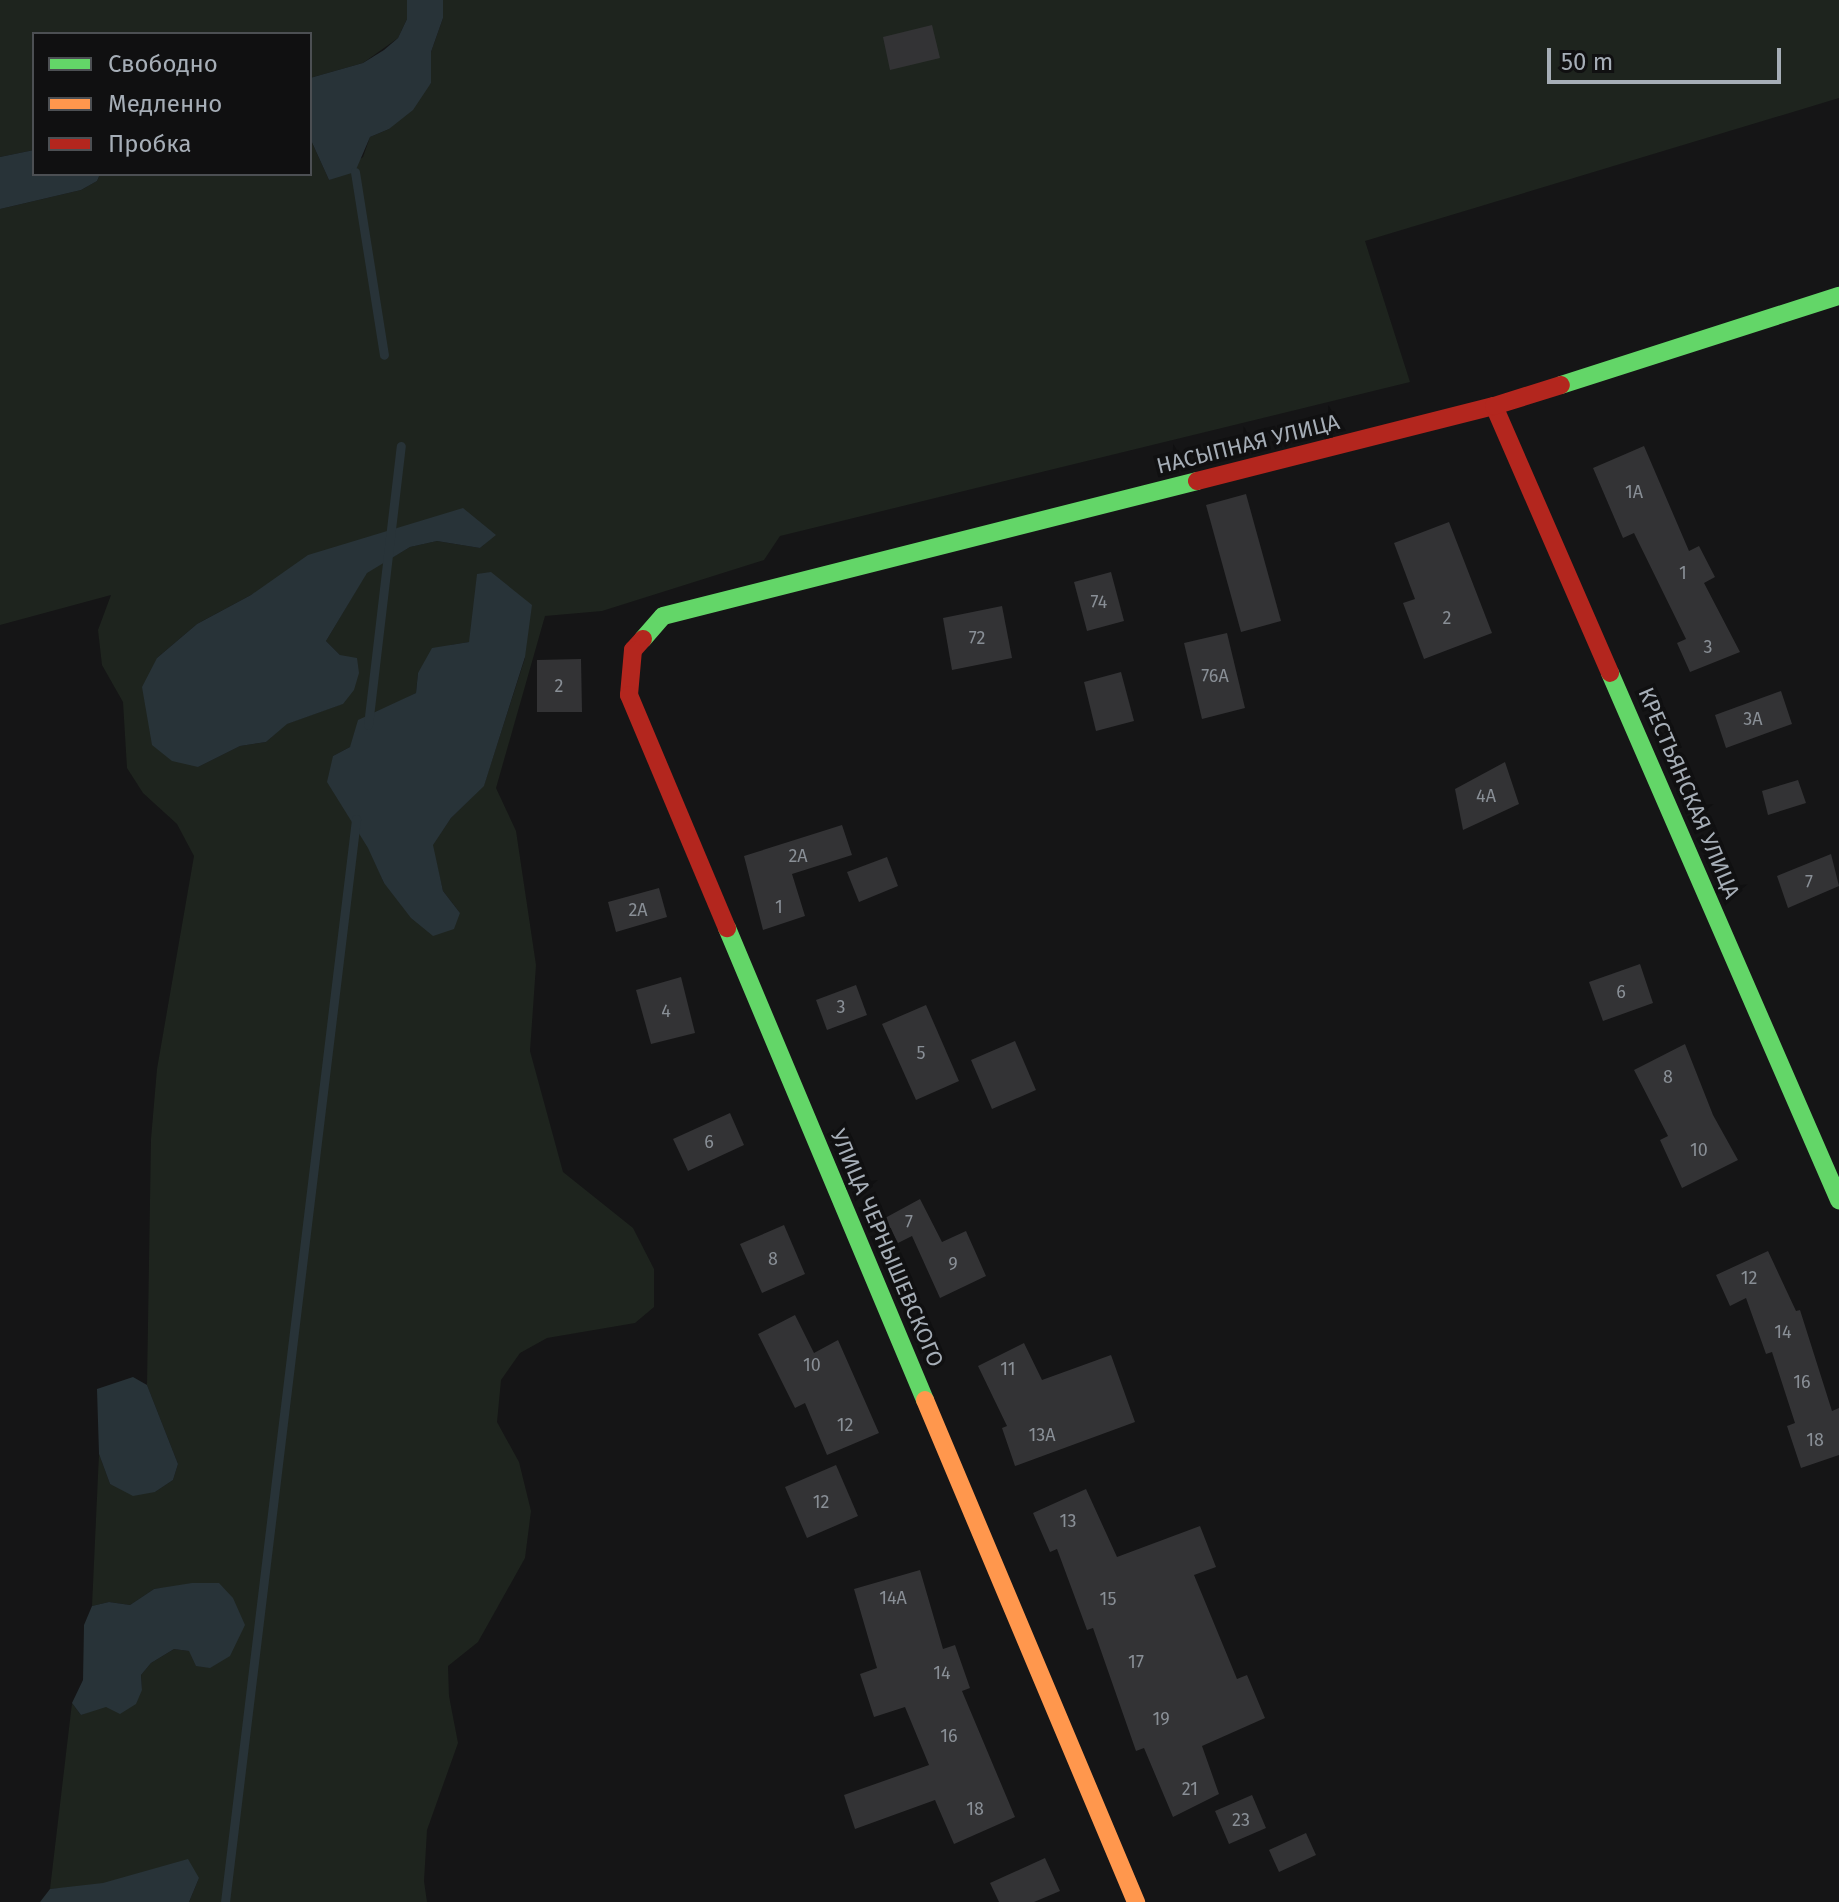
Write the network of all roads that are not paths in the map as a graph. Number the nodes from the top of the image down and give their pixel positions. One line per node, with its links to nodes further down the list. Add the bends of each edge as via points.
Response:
1 (1839, 296): 2 (street, НАСЫПНАЯ УЛИЦА)
2 (1494, 406): 3 (street, НАСЫПНАЯ УЛИЦА); 4 (street, КРЕСТЬЯНСКАЯ УЛИЦА)
3 (663, 616): 5 (street, УЛИЦА ЧЕРНЫШЕВСКОГО, via 633,650 629,695)
4 (1839, 1200)
5 (1136, 1902)

